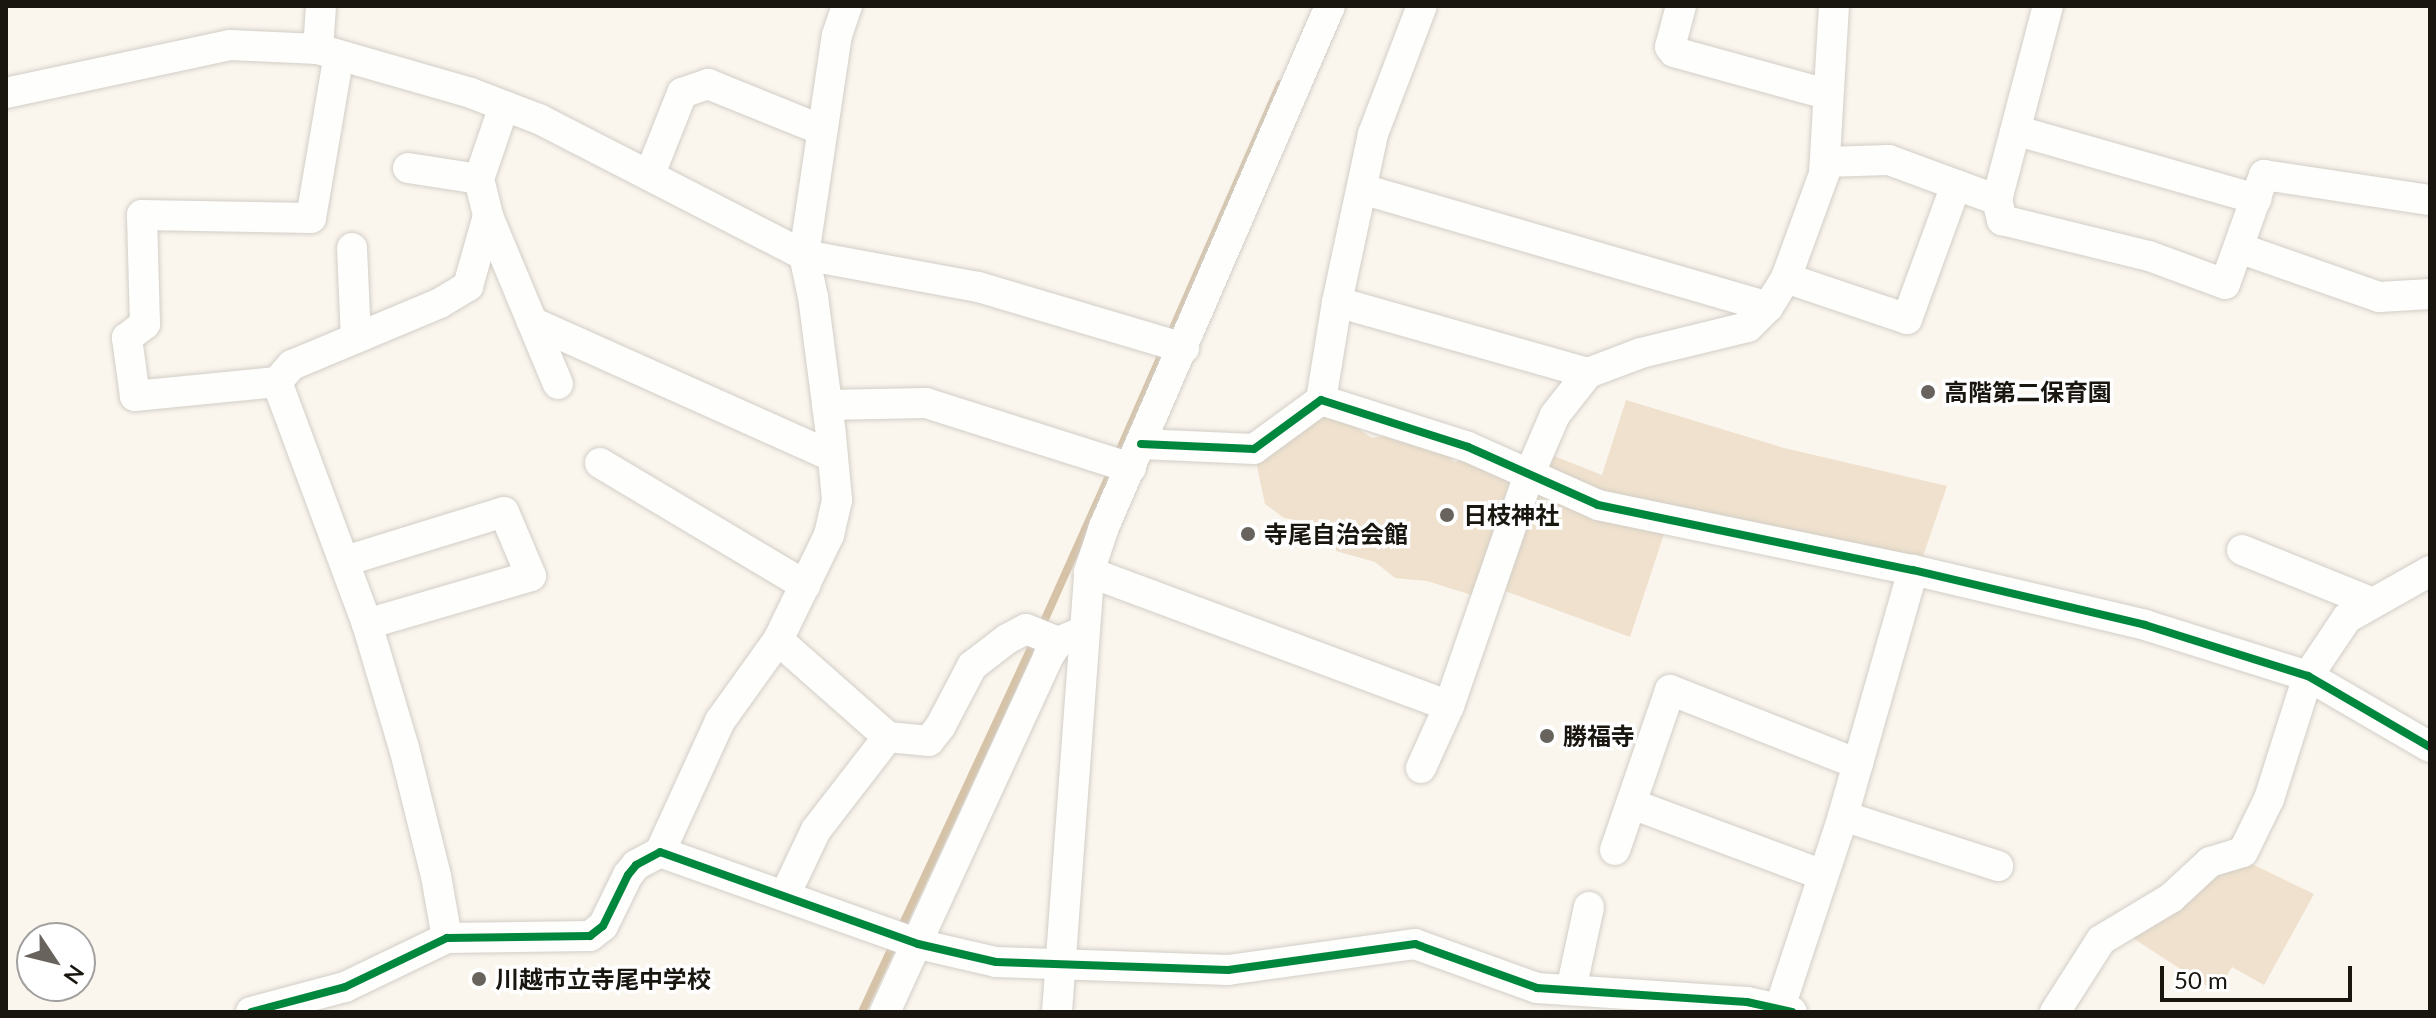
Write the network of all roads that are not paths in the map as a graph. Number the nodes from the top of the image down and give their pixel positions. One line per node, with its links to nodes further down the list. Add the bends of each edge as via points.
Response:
1 (321, 6): 8 (street)
2 (847, 6): 12 (street, via 837,35)
3 (1330, 6): 33 (street)
4 (1422, 6): 19 (street, via 1373,134)
5 (1681, 6): 10 (street, via 1670,47 1674,52)
6 (1834, 6): 10 (street)
7 (2048, 6): 13 (street)
8 (328, 52): 9 (street, via 230,45); 11 (street); 35 (street, via 311,218 142,215 145,324 127,338 135,396)
9 (6, 93)
10 (1827, 94): 14 (street)
11 (504, 106): 16 (street); 17 (street)
12 (822, 130): 16 (street, via 708,84 682,93); 26 (street)
13 (2018, 131): 20 (street); 21 (street)
14 (1825, 162): 18 (street, via 1889,160); 27 (street)
15 (408, 168): 17 (street)
16 (650, 174): 26 (street)
17 (479, 179): 23 (street)
18 (1956, 185): 21 (street); 27 (street, via 1907,319)
19 (1362, 189): 29 (street); 30 (street)
20 (2256, 199): 22 (street, via 2264,175); 25 (street)
21 (1997, 200): 25 (street, via 2002,220 2149,256 2225,284)
22 (2430, 200)
23 (488, 216): 31 (street); 32 (street, via 468,286)
24 (352, 248): 32 (street)
25 (2239, 248): 28 (street, via 2379,297)
26 (804, 255): 33 (street, via 978,287); 38 (street)
27 (1786, 278): 30 (street)
28 (2430, 294)
29 (1337, 302): 34 (street); 37 (street)
30 (1768, 307): 34 (street, via 1748,327 1641,353)
31 (532, 322): 36 (street); 39 (street)
32 (356, 338): 35 (street, via 292,365)
33 (1184, 348): 40 (street)
34 (1588, 373): 42 (street, via 1555,415)
35 (277, 382): 44 (street)
36 (558, 384)
37 (1321, 400): 40 (street, via 1254,449); 42 (street, via 1468,447)
38 (827, 405): 39 (street); 40 (street, via 926,403)
39 (832, 456): 48 (street, via 837,500 829,535)
40 (1136, 456): 47 (street)
41 (600, 463): 48 (street)
42 (1529, 475): 45 (street, via 1598,505); 54 (street)
43 (2242, 550): 49 (street)
44 (345, 561): 50 (street); 50 (street, via 504,512 531,576)
45 (1913, 570): 53 (street, via 2145,625); 57 (street)
46 (2430, 571): 49 (street)
47 (1089, 572): 51 (street); 54 (street)
48 (805, 585): 52 (street)
49 (2371, 602): 53 (street, via 2347,618)
50 (367, 624): 67 (street, via 404,748)
51 (1070, 637): 55 (street, via 1026,629 1007,639 972,666 929,741); 68 (street, via 1048,657); 69 (street, via 1077,748)
52 (778, 640): 55 (street); 62 (street, via 720,721)
53 (2308, 676): 56 (street); 76 (street, via 2269,799 2243,852 2210,862 2171,898 2101,940)
54 (1449, 706): 58 (street)
55 (888, 737): 65 (street, via 816,830)
56 (2430, 747)
57 (1858, 764): 59 (street, via 1670,690); 60 (street)
58 (1421, 768)
59 (1632, 804): 61 (street); 64 (street)
60 (1843, 816): 63 (street); 64 (street)
61 (1615, 850)
62 (660, 852): 65 (street); 67 (street, via 636,865 603,926 590,936)
63 (1998, 866)
64 (1823, 875): 72 (street)
65 (785, 895): 68 (street)
66 (1589, 907): 70 (street)
67 (447, 938): 73 (street, via 345,987)
68 (918, 944): 69 (street, via 996,962); 74 (street)
69 (1059, 965): 70 (street, via 1228,970 1415,944 1537,988); 75 (street)
70 (1571, 990): 71 (street)
71 (1642, 1004): 72 (street)
72 (1786, 1010)
73 (251, 1012)
74 (885, 1012)
75 (1057, 1012)
76 (2055, 1012)

